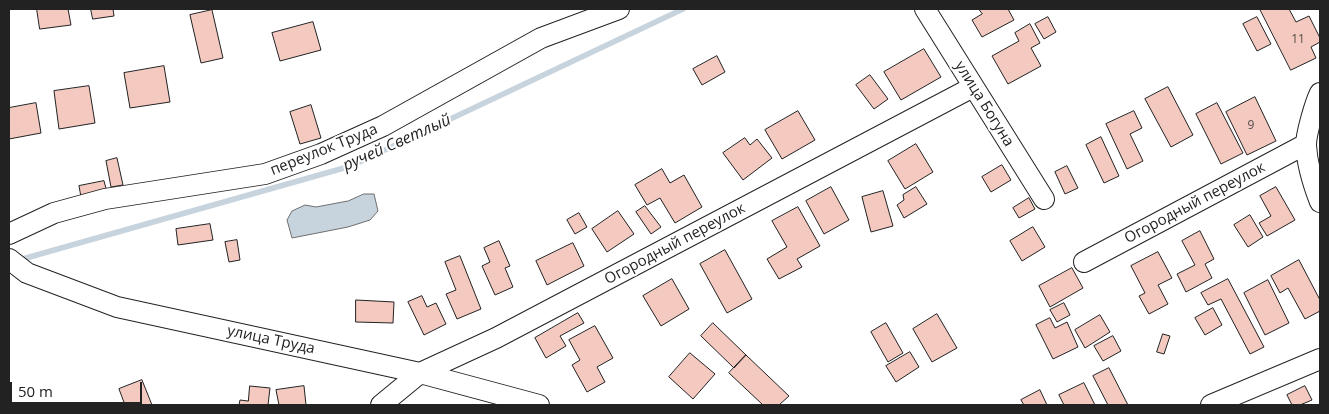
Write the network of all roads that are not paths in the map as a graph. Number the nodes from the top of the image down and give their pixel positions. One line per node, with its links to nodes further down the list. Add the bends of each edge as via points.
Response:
1 (619, 9): 8 (street, переулок Труда, via 541,38 383,126 321,154 265,174 105,198 54,212)
2 (924, 9): 3 (street, улица Богуна)
3 (973, 87): 6 (street, улица Богуна); 12 (street, Огородный переулок, via 496,338)
4 (1320, 93): 5 (street)
5 (1306, 144): 7 (street, via 1312,180); 9 (street, Огородный переулок)
6 (1044, 199)
7 (1320, 202)
8 (9, 234)
9 (1084, 262)
10 (16, 264): 12 (street, улица Труда, via 27,273 117,307)
11 (1320, 359): 15 (street)
12 (420, 373): 13 (street, Огородный переулок); 14 (street, улица Труда)
13 (381, 405)
14 (539, 405)
15 (1211, 405)

